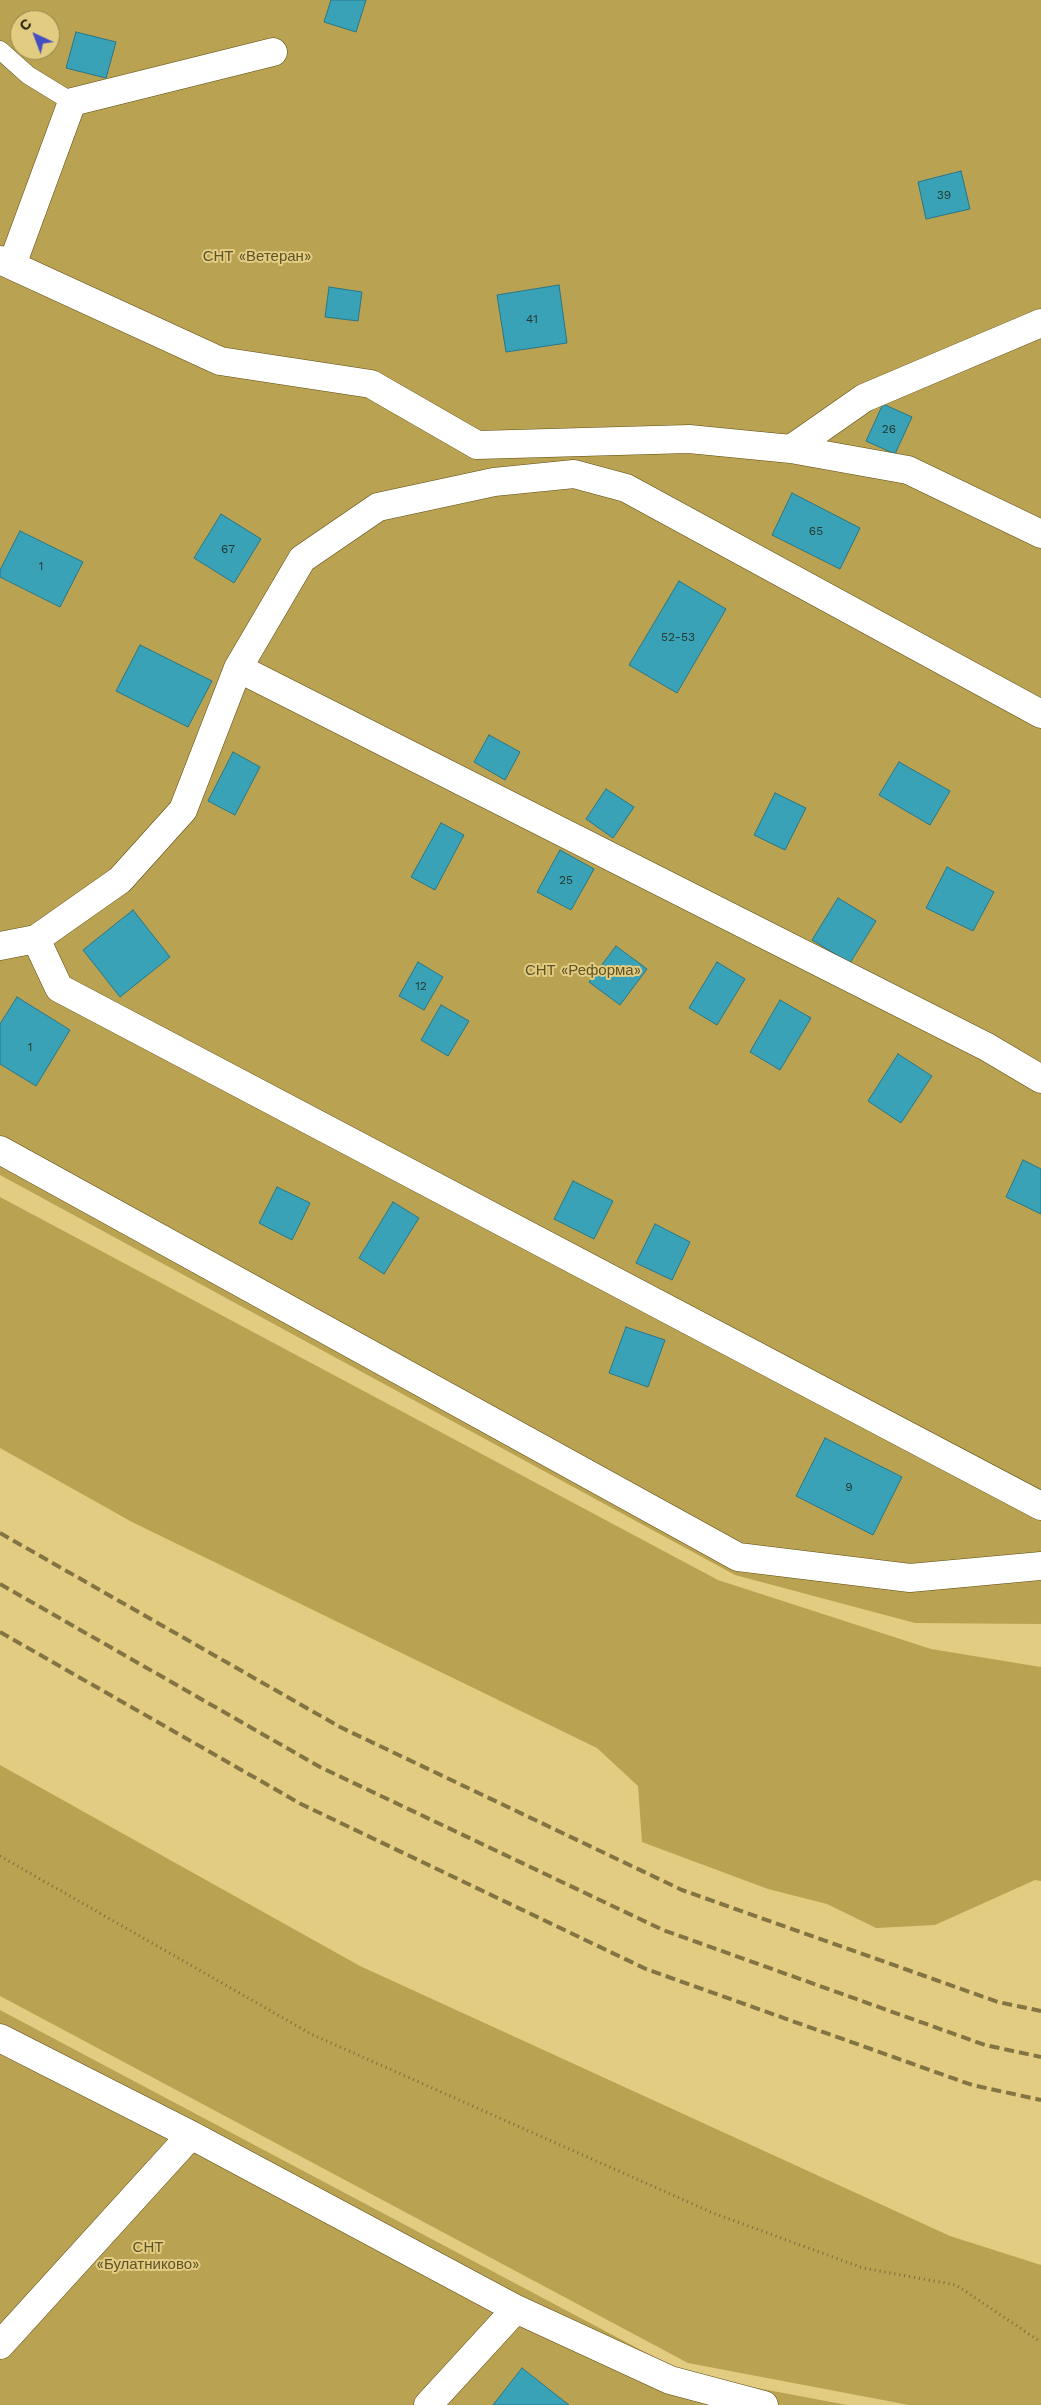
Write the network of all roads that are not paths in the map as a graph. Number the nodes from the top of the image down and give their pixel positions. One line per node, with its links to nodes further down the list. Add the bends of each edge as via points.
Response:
1 (0, 50): 3 (lane, via 28,75)
2 (274, 52): 3 (street)
3 (72, 102): 4 (street)
4 (6, 262): 6 (street, via 220,362 371,384 477,445 689,439)
5 (1041, 322): 6 (street, via 864,398)
6 (790, 449): 7 (street, via 908,470)
7 (1041, 534)
8 (238, 668): 9 (street, via 302,559 378,506 494,482 574,474 626,488); 10 (street, via 184,810 120,880); 12 (street, via 987,1047)
9 (1041, 714)
10 (36, 939): 11 (street); 14 (street, via 59,988)
11 (0, 946)
12 (1041, 1079)
13 (0, 1150): 15 (street, via 738,1557 910,1578)
14 (1041, 1506)
15 (1041, 1566)
16 (0, 2038): 17 (street)
17 (191, 2135): 18 (street); 19 (street)
18 (516, 2309): 20 (street); 21 (street, via 670,2380)
19 (0, 2345)
20 (428, 2405)
21 (764, 2405)

